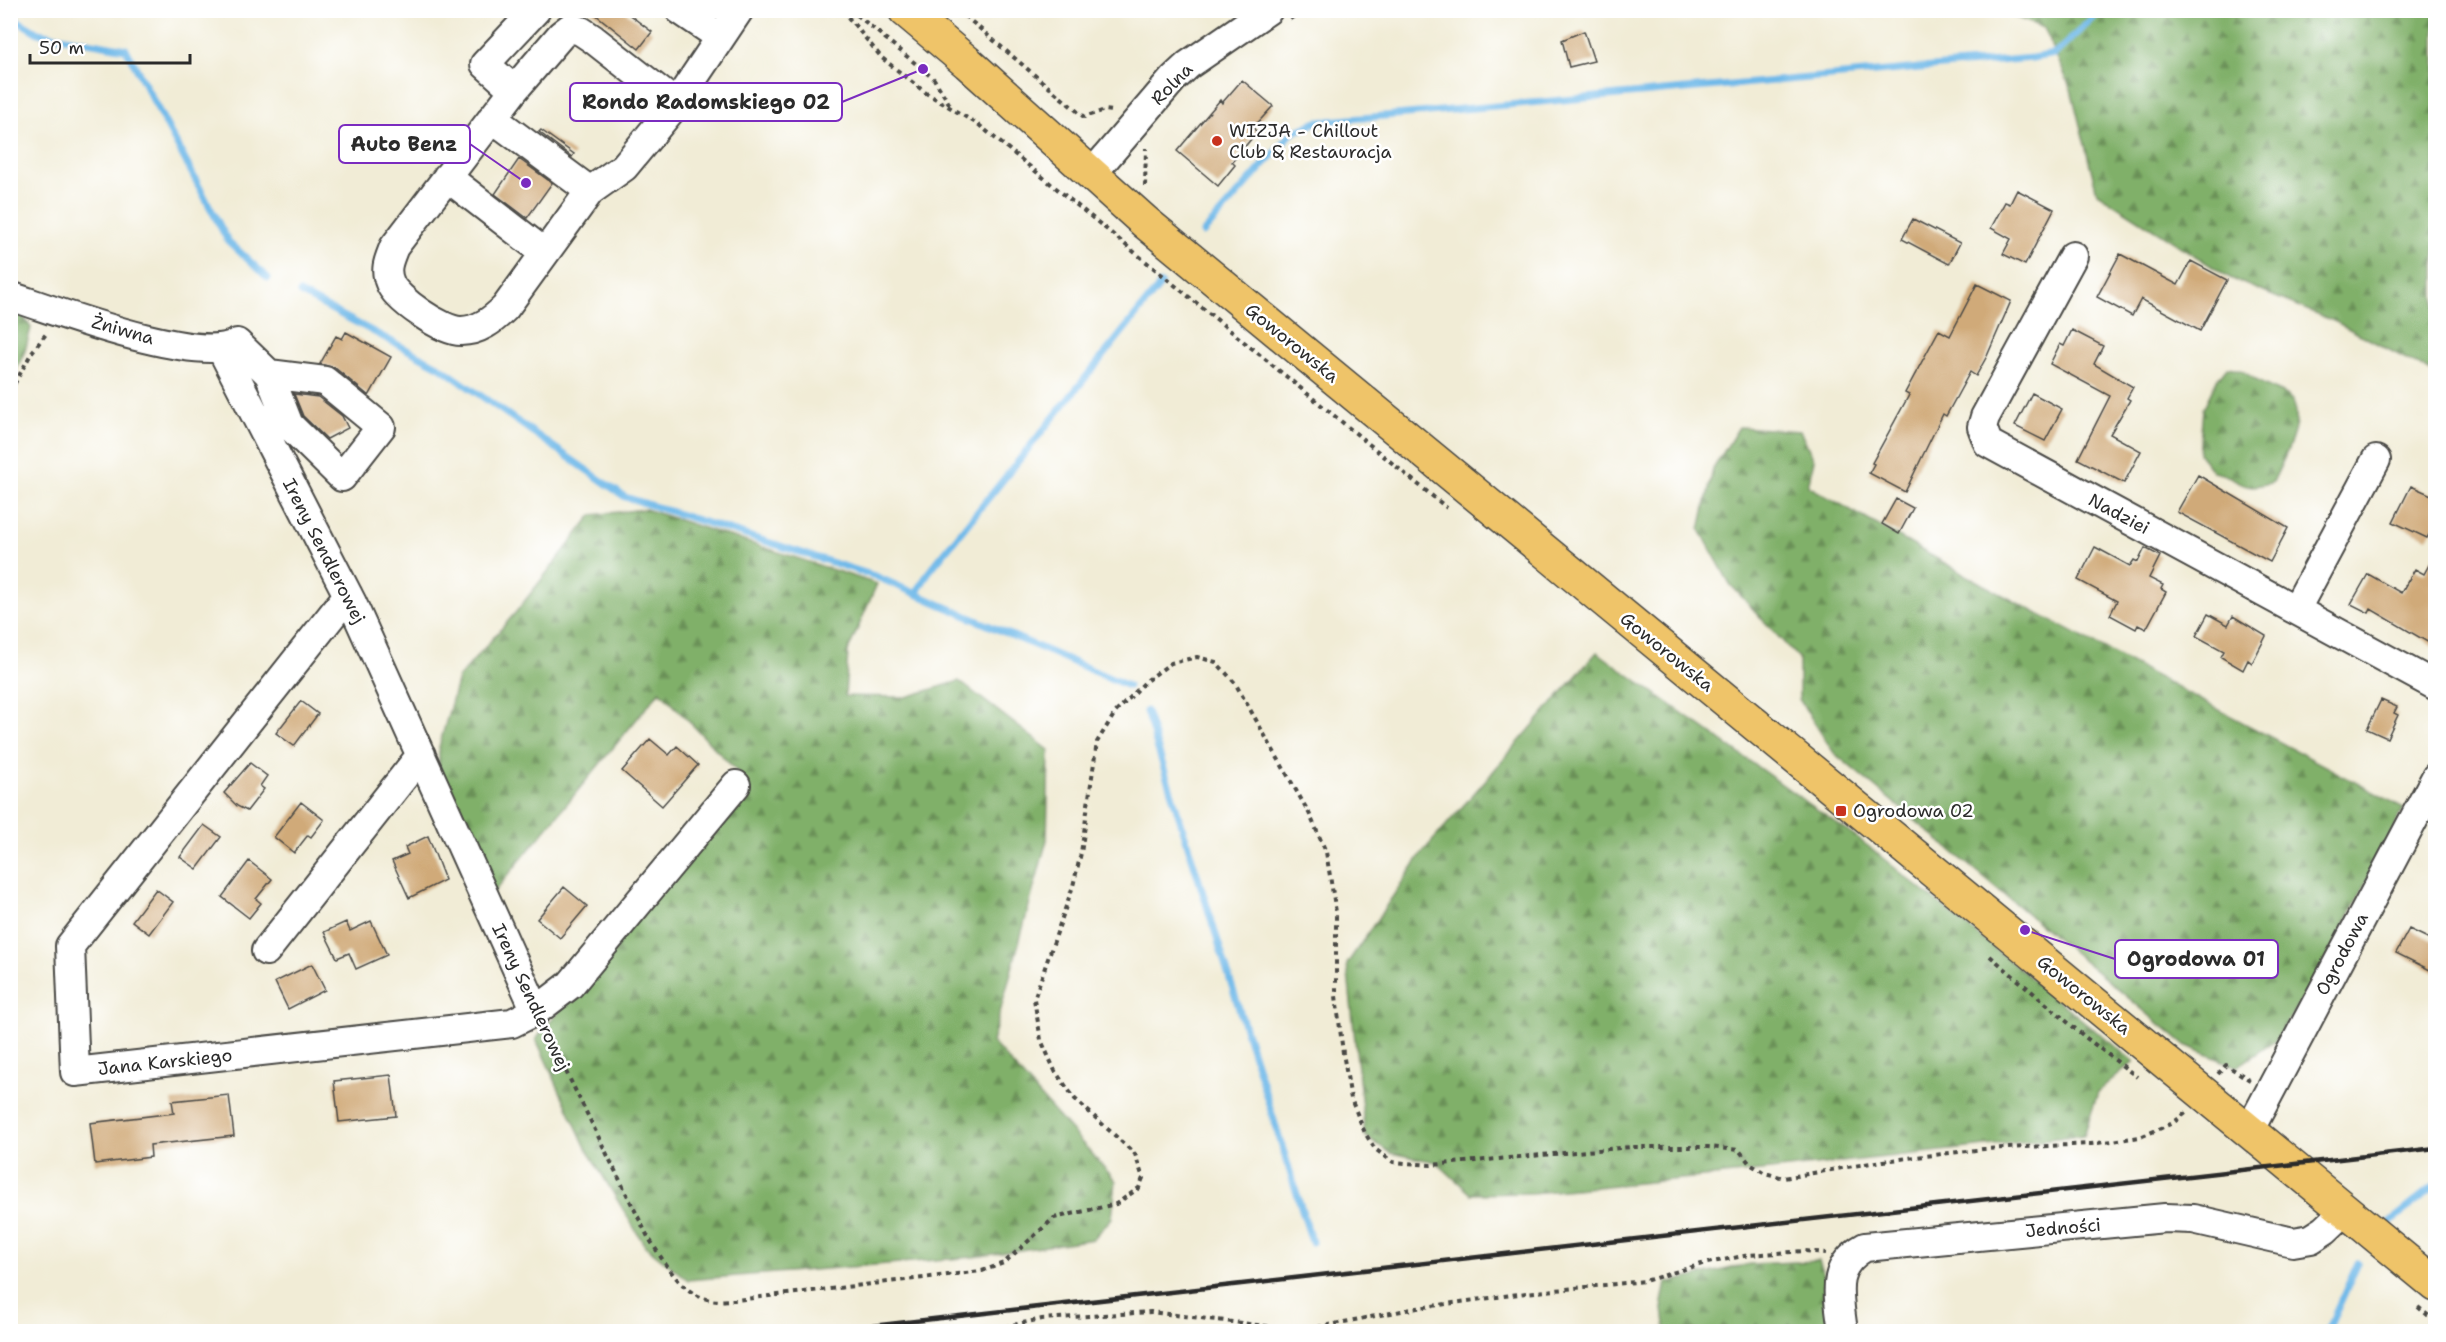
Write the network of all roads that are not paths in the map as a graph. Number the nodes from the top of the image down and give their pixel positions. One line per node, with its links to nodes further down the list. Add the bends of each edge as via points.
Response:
1 (536, 10): 7 (street, via 485,64)
2 (680, 10): 6 (street)
3 (739, 10): 6 (street)
4 (905, 10): 10 (main road, Goworowska)
5 (1268, 10): 10 (street, Rolna, via 1188,65)
6 (720, 37): 8 (street)
7 (514, 90): 8 (street, via 570,28 582,31); 9 (street)
8 (676, 104): 12 (street, via 624,167)
9 (492, 118): 11 (street); 12 (street)
10 (1091, 175): 27 (main road, Goworowska)
11 (447, 177): 13 (street); 13 (street, via 386,265 389,282 397,295 439,324 460,331 479,327 505,308)
12 (590, 191): 13 (street)
13 (545, 253)
14 (2073, 256): 20 (street, Nadziei, via 1985,417 1982,427 1988,443)
15 (10, 296): 16 (street, Żniwna, via 187,348)
16 (229, 346): 17 (street); 19 (street, Ireny Sendlerowej)
17 (269, 374)
18 (2376, 460): 20 (street)
19 (348, 595): 22 (street, Ireny Sendlerowej); 26 (street, Jana Karskiego, via 70,946 75,1072 512,1023)
20 (2296, 609): 21 (street, Nadziei)
21 (2436, 686)
22 (421, 755): 25 (street); 26 (street, Ireny Sendlerowej)
23 (2436, 777): 27 (street, Ogrodowa)
24 (736, 786): 26 (street, via 570,985)
25 (266, 951)
26 (536, 1011)
27 (2250, 1131): 28 (main road, Goworowska)
28 (2345, 1211): 29 (main road, Goworowska); 30 (street, Jedności, via 2311,1239 2293,1242 2193,1219 2165,1218 1865,1246 1842,1267 1838,1287)
29 (2436, 1286)
30 (1843, 1332)

